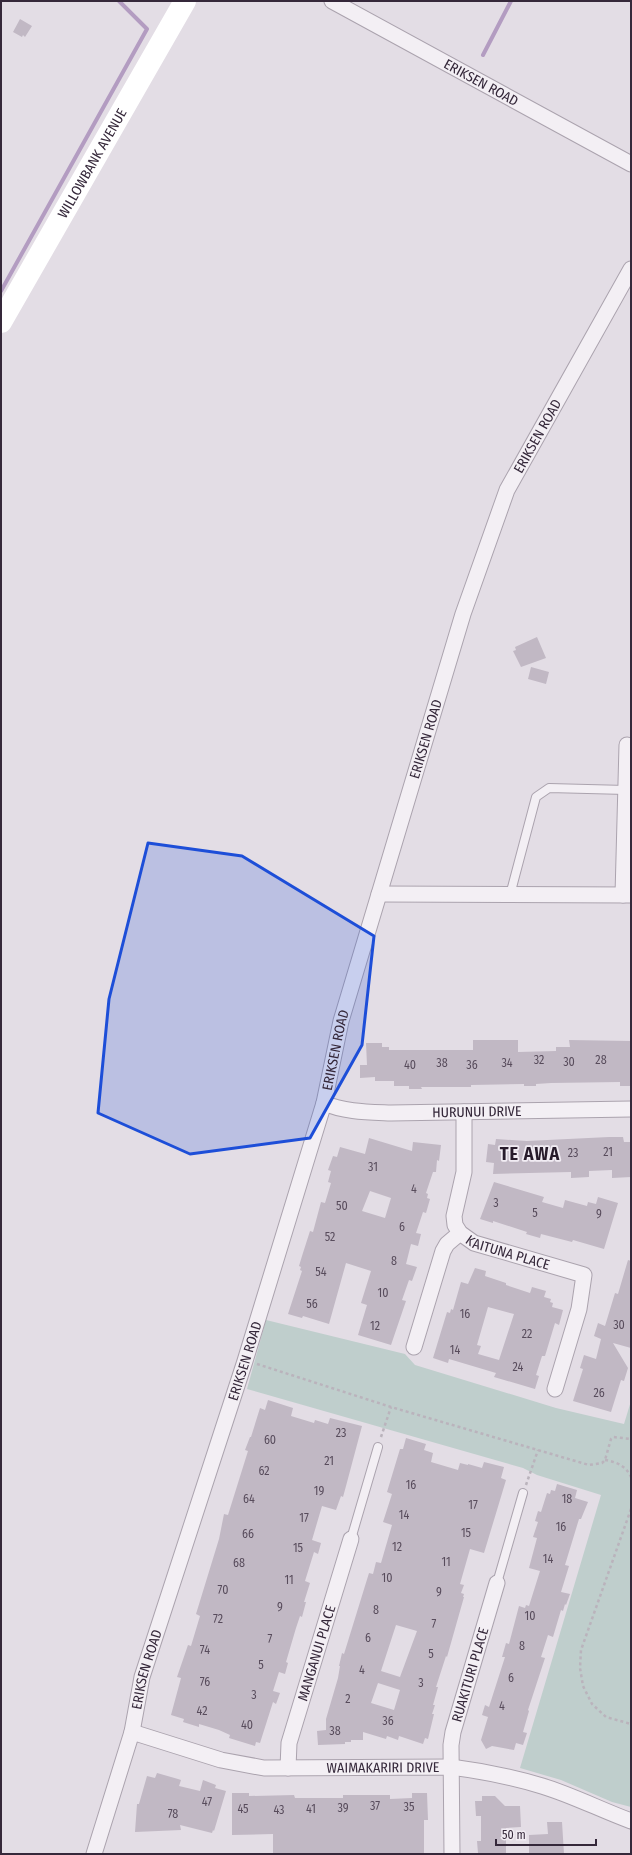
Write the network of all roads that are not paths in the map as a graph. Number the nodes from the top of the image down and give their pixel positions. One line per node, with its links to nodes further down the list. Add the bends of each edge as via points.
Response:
1 (332, 1): 3 (street, ERIKSEN ROAD)
2 (181, 2): 5 (main road, WILLOWBANK AVENUE)
3 (631, 164)
4 (631, 269): 8 (street, ERIKSEN ROAD, via 507,490 463,614)
5 (1, 322)
6 (627, 745): 7 (street)
7 (626, 790): 9 (lane, via 548,788 536,797); 10 (street)
8 (379, 894): 9 (street); 11 (street, ERIKSEN ROAD, via 341,1020)
9 (510, 895): 10 (street)
10 (627, 895)
11 (324, 1103): 13 (street, HURUNUI DRIVE, via 366,1112); 21 (street, ERIKSEN ROAD, via 245,1361 142,1677)
12 (631, 1109): 13 (street, HURUNUI DRIVE)
13 (464, 1112): 14 (street, KAITUNA PLACE, via 464,1172 454,1216 455,1225)
14 (460, 1233): 15 (street, via 443,1251); 16 (street, KAITUNA PLACE, via 474,1243 584,1275 579,1309)
15 (414, 1347)
16 (555, 1389)
17 (378, 1448): 19 (lane)
18 (523, 1493): 20 (lane)
19 (351, 1539): 23 (street, MANGANUI PLACE, via 289,1744)
20 (497, 1584): 22 (street, RUAKITURI PLACE, via 453,1732)
21 (132, 1732): 23 (street, WAIMAKARIRI DRIVE, via 221,1760 264,1768); 25 (street, ERIKSEN ROAD)
22 (451, 1767): 23 (street, WAIMAKARIRI DRIVE); 24 (street, WAIMAKARIRI DRIVE, via 508,1776 543,1786); 26 (street, RUAKITURI PLACE)
23 (288, 1768)
24 (631, 1821)
25 (94, 1854)
26 (452, 1854)

